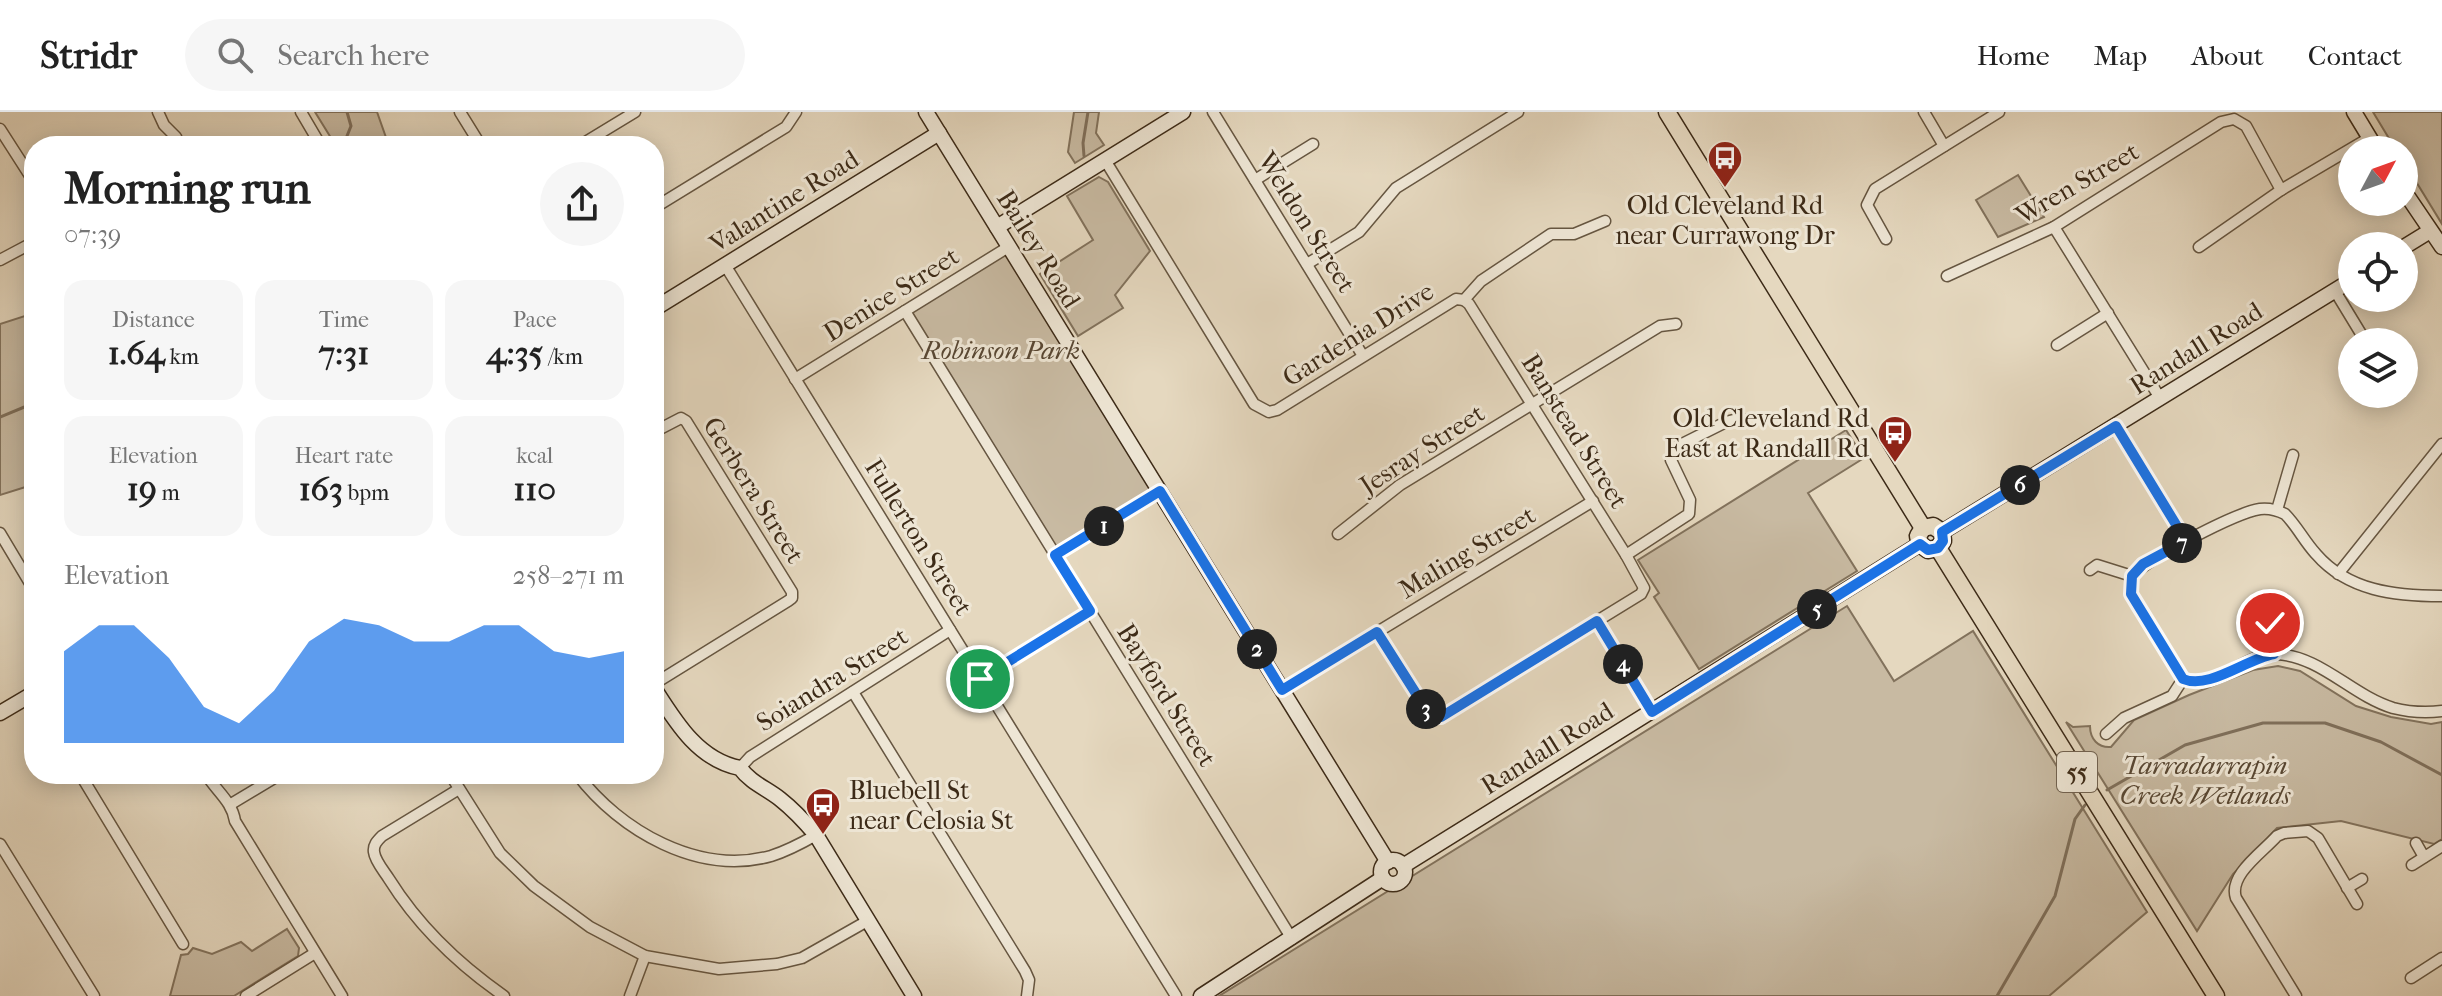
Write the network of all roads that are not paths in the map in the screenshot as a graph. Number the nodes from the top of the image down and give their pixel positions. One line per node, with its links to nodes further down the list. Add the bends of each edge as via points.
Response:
1 (158, 112): 16 (street)
2 (301, 112): 17 (street)
3 (460, 112): 18 (street)
4 (635, 112): 19 (street)
5 (796, 112): 28 (street, via 786,127)
6 (926, 112): 15 (street, Bailey Road)
7 (1183, 112): 23 (street)
8 (1213, 112): 26 (street, Weldon Street)
9 (1518, 112): 41 (street, via 1396,188 1359,232)
10 (1667, 112): 67 (main road)
11 (1924, 112): 22 (street)
12 (1999, 112): 22 (street)
13 (2354, 112): 20 (street)
14 (0, 129): 25 (street)
15 (939, 133): 31 (street, Bailey Road); 42 (street, Valantine Road)
16 (175, 136)
17 (315, 136)
18 (475, 136)
19 (595, 136)
20 (2368, 136)
21 (1313, 144): 26 (street)
22 (1944, 146): 35 (street, via 1875,189 1867,205)
23 (1105, 160): 31 (street); 53 (street, Gardenia Drive, via 1254,404 1277,410)
24 (2338, 162): 27 (street)
25 (24, 166)
26 (1255, 180): 41 (street, Weldon Street)
27 (2281, 190): 32 (street, Wren Street, via 2246,126 2234,119 2221,122); 38 (street)
28 (664, 202)
29 (2418, 213): 33 (street)
30 (1605, 221): 46 (street, Gardenia Drive, via 1574,234 1551,234 1481,281)
31 (997, 227): 36 (street, Bailey Road)
32 (2054, 227): 43 (street, Wren Street); 49 (street)
33 (2430, 231): 34 (street); 39 (street)
34 (2418, 238)
35 (1886, 239)
36 (1010, 246): 48 (street, Denice Street); 62 (street, Bailey Road)
37 (24, 247): 40 (street)
38 (2199, 247)
39 (2442, 247)
40 (0, 260)
41 (1307, 264): 53 (street, Weldon Street)
42 (725, 265): 47 (street, Valantine Road); 54 (street, Fullerton Street)
43 (1947, 276)
44 (2338, 289): 45 (street, Randall Road)
45 (2335, 291): 51 (street); 55 (street, Randall Road)
46 (1464, 300): 53 (street, Gardenia Drive, via 1456,299); 56 (street, Banstead Street)
47 (664, 303)
48 (905, 311): 54 (street, Denice Street); 70 (street, Bayford Street)
49 (2108, 313): 52 (street); 55 (street)
50 (1676, 324): 56 (street, Jesray Street, via 1660,326)
51 (2357, 328)
52 (2057, 345)
53 (1363, 356)
54 (795, 379): 79 (street, Fullerton Street)
55 (2160, 398): 59 (street, Randall Road)
56 (1532, 404): 63 (street, Banstead Street); 66 (street, Jesray Street, via 1384,496)
57 (1741, 418): 71 (street, via 1676,447 1671,460 1690,500 1689,514)
58 (664, 426): 85 (street, Gerbera Street, via 675,419 686,421 792,598)
59 (2116, 426): 68 (street, Randall Road); 69 (street)
60 (2442, 444): 74 (street)
61 (2293, 455): 64 (street)
62 (1160, 491): 70 (street); 86 (street, Bailey Road)
63 (1593, 501): 71 (street, Banstead Street); 80 (street, Maling Street)
64 (2277, 510): 69 (street, via 2255,510); 74 (street)
65 (0, 533): 73 (street)
66 (1338, 534)
67 (1921, 536): 68 (main road, via 1933,526); 91 (street, Randall Road)
68 (1940, 540): 130 (main road, 55)
69 (2186, 541): 75 (street, via 2143,564)
70 (1055, 555): 77 (street, Bayford Street)
71 (1626, 555): 78 (street, Banstead Street, via 1644,588)
72 (2090, 570): 75 (street, via 2097,565)
73 (24, 573)
74 (2338, 574): 76 (street, via 2376,590)
75 (2132, 576): 84 (street, via 2131,594)
76 (2442, 596)
77 (1090, 611): 83 (street); 115 (street, Bayford Street)
78 (1597, 621): 80 (street, via 1434,717); 91 (street)
79 (950, 630): 83 (street, Fullerton Street); 87 (street, Soiandra Street)
80 (1377, 632): 86 (street, Maling Street)
81 (2274, 654): 82 (street); 82 (street, via 2270,623 2262,619 2256,626); 90 (street, via 2302,659 2392,707)
82 (2259, 657): 84 (street, via 2205,682)
83 (980, 679): 128 (street, Fullerton Street)
84 (2183, 679): 93 (street, via 2172,696 2124,718)
85 (664, 680)
86 (1282, 690): 107 (street, Bailey Road)
87 (853, 692): 94 (street, Soiandra Street); 127 (street, via 1025,971)
88 (24, 701): 92 (street)
89 (664, 703): 94 (street, via 696,745)
90 (2442, 711)
91 (1652, 712): 109 (street, Randall Road)
92 (0, 713)
93 (2106, 734)
94 (740, 768): 102 (street)
95 (86, 784): 116 (street)
96 (213, 784): 101 (street)
97 (264, 784): 101 (street)
98 (456, 784): 100 (street)
99 (586, 784): 102 (street, via 627,822 694,856 762,858)
100 (459, 789): 118 (street, via 500,853 534,886 590,927); 124 (street, via 382,836 374,855 426,929)
101 (231, 804): 117 (street, via 235,821)
102 (816, 835): 114 (street)
103 (2416, 843): 106 (street)
104 (0, 844): 121 (street)
105 (2442, 846): 106 (street)
106 (2424, 857): 108 (street)
107 (1388, 862): 109 (street); 110 (street)
108 (2412, 865)
109 (1403, 866): 110 (street, Randall Road, via 1401,881)
110 (1383, 878): 115 (street, Randall Road)
111 (2362, 879): 112 (street)
112 (2347, 888): 113 (street); 131 (street, via 2318,838 2308,831 2277,836 2236,879 2236,898)
113 (2357, 904)
114 (869, 920): 118 (street, via 802,958 777,964 719,969); 126 (street)
115 (1292, 939): 129 (street, Randall Road)
116 (183, 944)
117 (315, 953): 122 (street); 123 (street)
118 (645, 956): 125 (street)
119 (2442, 958): 120 (street)
120 (2411, 978)
121 (94, 996)
122 (246, 996)
123 (342, 996)
124 (504, 996)
125 (630, 996)
126 (914, 996)
127 (1027, 996)
128 (1176, 996)
129 (1201, 996)
130 (2216, 996)
131 (2296, 996)

